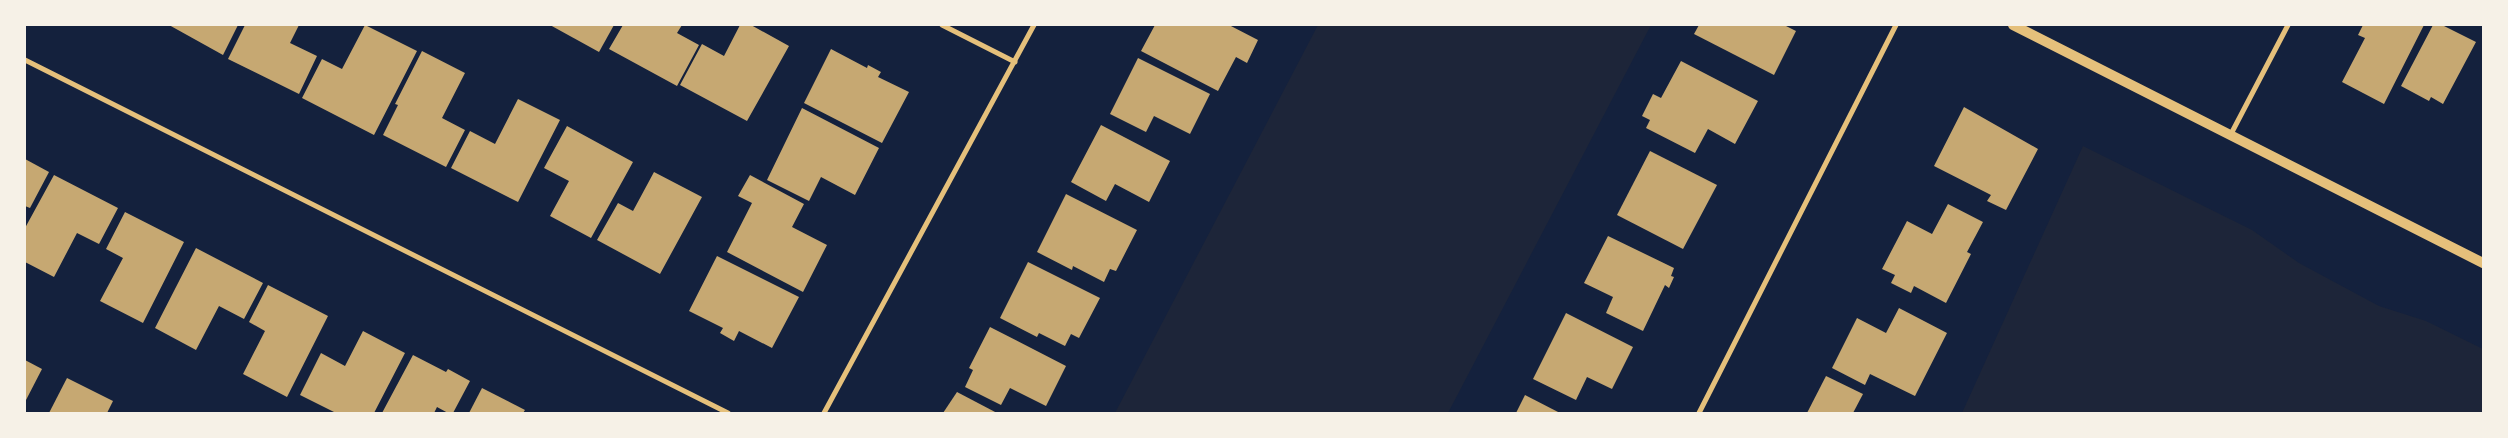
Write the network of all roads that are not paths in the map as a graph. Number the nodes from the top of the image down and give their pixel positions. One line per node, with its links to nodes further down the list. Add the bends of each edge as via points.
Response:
1 (942, 25): 7 (street)
2 (1034, 25): 7 (street)
3 (1896, 25): 12 (street)
4 (2013, 25): 8 (main road)
5 (2288, 25): 8 (street)
6 (25, 60): 10 (street)
7 (1015, 62): 11 (street)
8 (2231, 134): 9 (main road)
9 (2483, 263)
10 (728, 413)
11 (824, 413)
12 (1698, 413)

